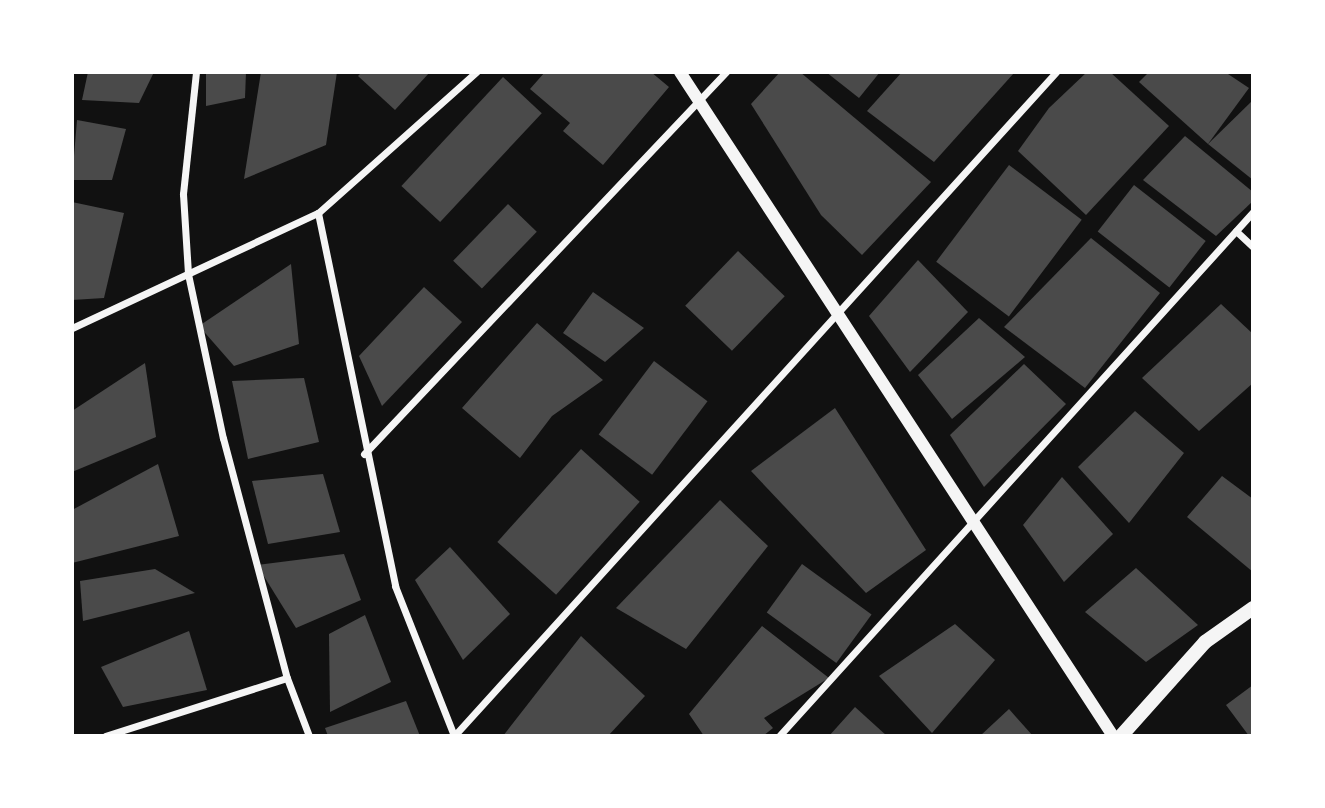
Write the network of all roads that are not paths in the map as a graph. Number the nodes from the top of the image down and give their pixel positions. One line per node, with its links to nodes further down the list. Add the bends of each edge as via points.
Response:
1 (196, 72): 11 (street, via 183,194)
2 (476, 72): 8 (street)
3 (680, 72): 6 (street)
4 (726, 72): 6 (street)
5 (1056, 72): 12 (street)
6 (699, 101): 12 (street); 14 (street)
7 (1253, 212): 9 (street)
8 (318, 213): 11 (street); 14 (street)
9 (1236, 231): 10 (street); 15 (street)
10 (1253, 247)
11 (188, 274): 13 (street); 17 (street, via 223,438)
12 (839, 315): 15 (street); 20 (street)
13 (72, 328)
14 (364, 454): 20 (street, via 395,586)
15 (972, 520): 21 (street); 22 (street)
16 (1253, 608): 23 (main road, via 1205,642)
17 (287, 678): 18 (street); 19 (street)
18 (104, 736)
19 (309, 736)
20 (454, 736)
21 (779, 736)
22 (1113, 736)
23 (1121, 736)

